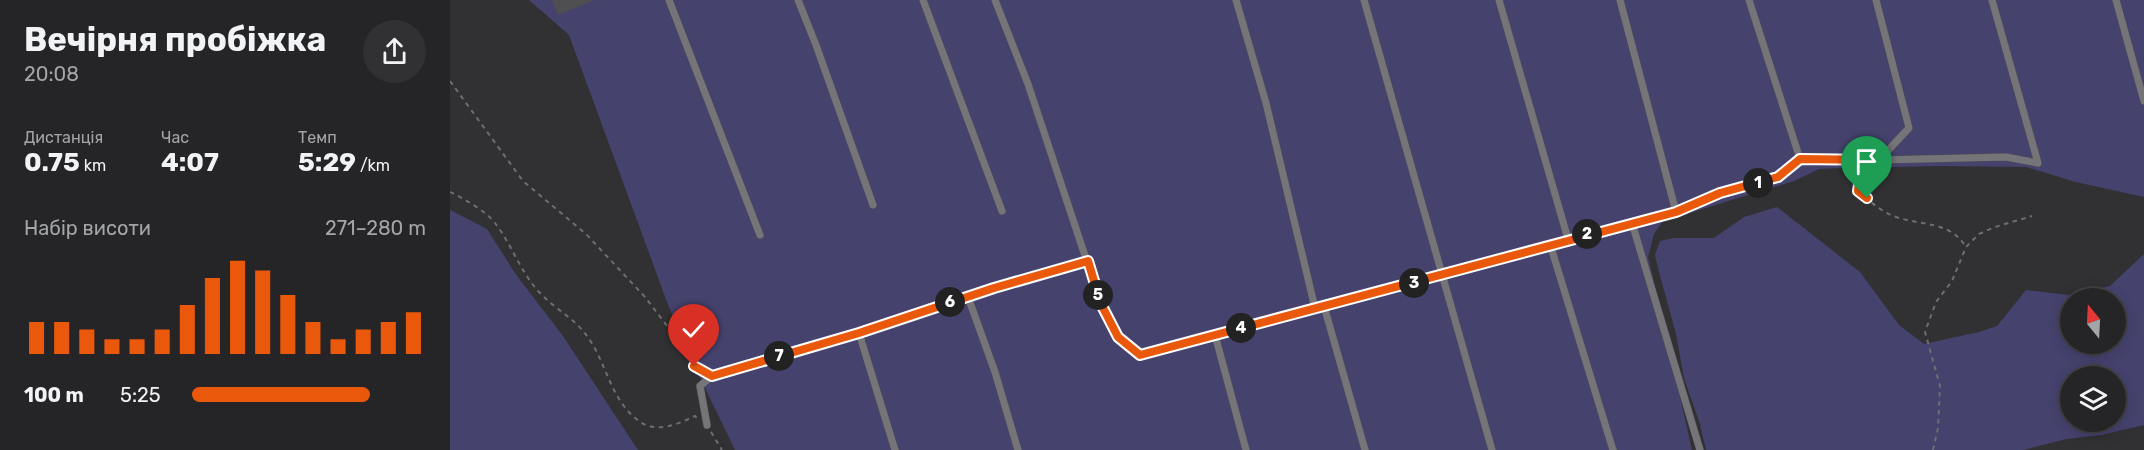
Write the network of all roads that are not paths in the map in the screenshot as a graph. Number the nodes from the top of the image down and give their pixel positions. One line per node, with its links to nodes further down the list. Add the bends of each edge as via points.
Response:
1 (669, 0): 20 (lane)
2 (798, 0): 16 (lane)
3 (923, 0): 17 (lane)
4 (995, 0): 23 (lane)
5 (1236, 0): 27 (lane, via 1266,103)
6 (1364, 0): 24 (lane)
7 (1499, 0): 21 (lane)
8 (1620, 0): 18 (lane)
9 (1749, 0): 14 (lane)
10 (1876, 0): 15 (lane, via 1909,128)
11 (1992, 0): 15 (lane, via 2038,163 2006,157)
12 (2116, 0): 13 (lane)
13 (2144, 101)
14 (1800, 159): 15 (lane); 18 (lane, via 1778,177 1720,193)
15 (1880, 160)
16 (873, 205)
17 (1002, 211)
18 (1676, 212): 19 (lane)
19 (1632, 223): 21 (lane); 37 (lane)
20 (760, 235)
21 (1568, 239): 22 (lane)
22 (1550, 244): 24 (lane); 36 (lane)
23 (1088, 261): 25 (lane); 29 (lane, via 1101,304 1118,337 1140,355)
24 (1444, 275): 26 (lane); 35 (lane)
25 (968, 297): 28 (lane); 32 (lane)
26 (1324, 306): 27 (lane); 34 (lane)
27 (1315, 308): 29 (lane)
28 (859, 333): 30 (lane, via 712,376 700,386); 31 (lane)
29 (1215, 335): 33 (lane)
30 (707, 425)
31 (895, 450)
32 (1018, 450)
33 (1246, 450)
34 (1365, 450)
35 (1492, 450)
36 (1613, 450)
37 (1700, 450)

